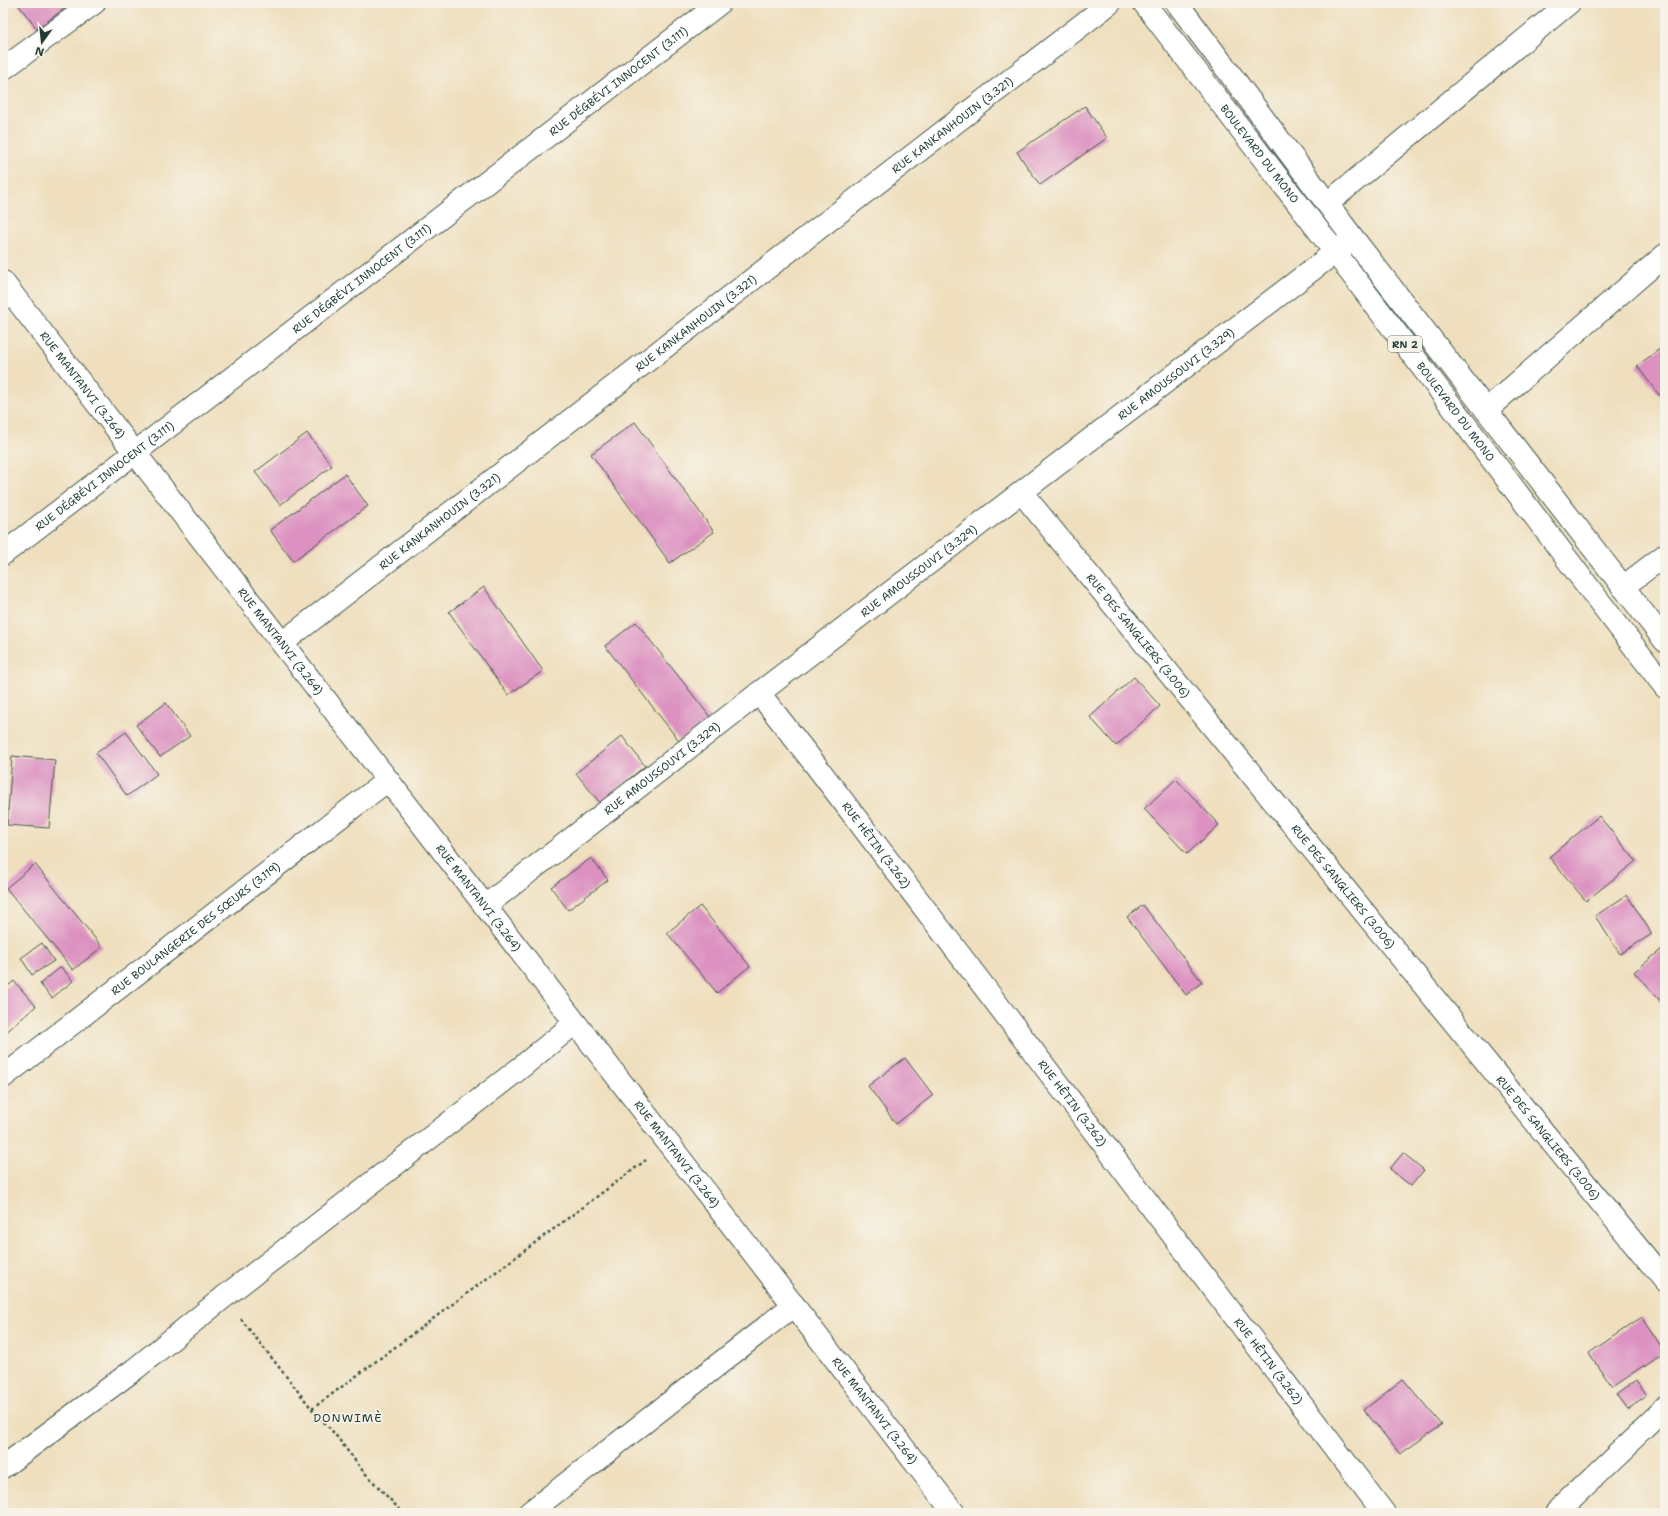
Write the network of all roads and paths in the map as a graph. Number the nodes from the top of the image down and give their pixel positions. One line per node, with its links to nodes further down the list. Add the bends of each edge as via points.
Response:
1 (94, 3): 7 (street)
2 (720, 3): 14 (street, RUE DÉGBÉVI INNOCENT (3.111))
3 (1110, 3): 20 (street, RUE KANKANHOUIN (3.321))
4 (1144, 3): 10 (street, BOULEVARD DU MONO / RN 2)
5 (1177, 3): 8 (street, RN 2)
6 (1569, 3): 8 (street)
7 (3, 69)
8 (1328, 203): 9 (street, RN 2)
9 (1353, 238): 10 (street, RUE AMOUSSOUVI (3.329)); 13 (street, RN 2)
10 (1335, 252): 15 (street, RUE AMOUSSOUVI (3.329)); 21 (street, BOULEVARD DU MONO / RN 2)
11 (1665, 255): 13 (street)
12 (3, 282): 14 (street, RUE MANTANVI (3.264))
13 (1486, 410): 18 (street, RN 2)
14 (135, 453): 16 (street, RUE DÉGBÉVI INNOCENT (3.111)); 20 (street, RUE MANTANVI (3.264))
15 (1022, 493): 22 (street, RUE AMOUSSOUVI (3.329)); 28 (street, RUE DES SANGLIERS (3.006))
16 (3, 554)
17 (1665, 554): 18 (street)
18 (1623, 587): 19 (street, RN 2)
19 (1665, 641)
20 (282, 643): 23 (street, RUE MANTANVI (3.264))
21 (1665, 687)
22 (759, 693): 24 (street, RUE AMOUSSOUVI (3.329)); 37 (street, RUE HÊTIN (3.262))
23 (388, 780): 24 (street, RUE MANTANVI (3.264)); 26 (street, RUE BOULANGERIE DES SŒURS (3.119))
24 (485, 906): 25 (street, RUE MANTANVI (3.264))
25 (575, 1023): 27 (street, RUE MANTANVI (3.264)); 29 (street)
26 (3, 1077)
27 (668, 1144): 30 (street, RUE MANTANVI (3.264)); 32 (path)
28 (1665, 1281)
29 (224, 1297): 32 (path); 33 (street, via 135,1369)
30 (794, 1305): 35 (street); 36 (street, RUE MANTANVI (3.264))
31 (1665, 1408): 38 (street)
32 (312, 1409): 34 (path, via 363,1471)
33 (3, 1467)
34 (403, 1513)
35 (529, 1513)
36 (954, 1513)
37 (1384, 1513)
38 (1555, 1513)

